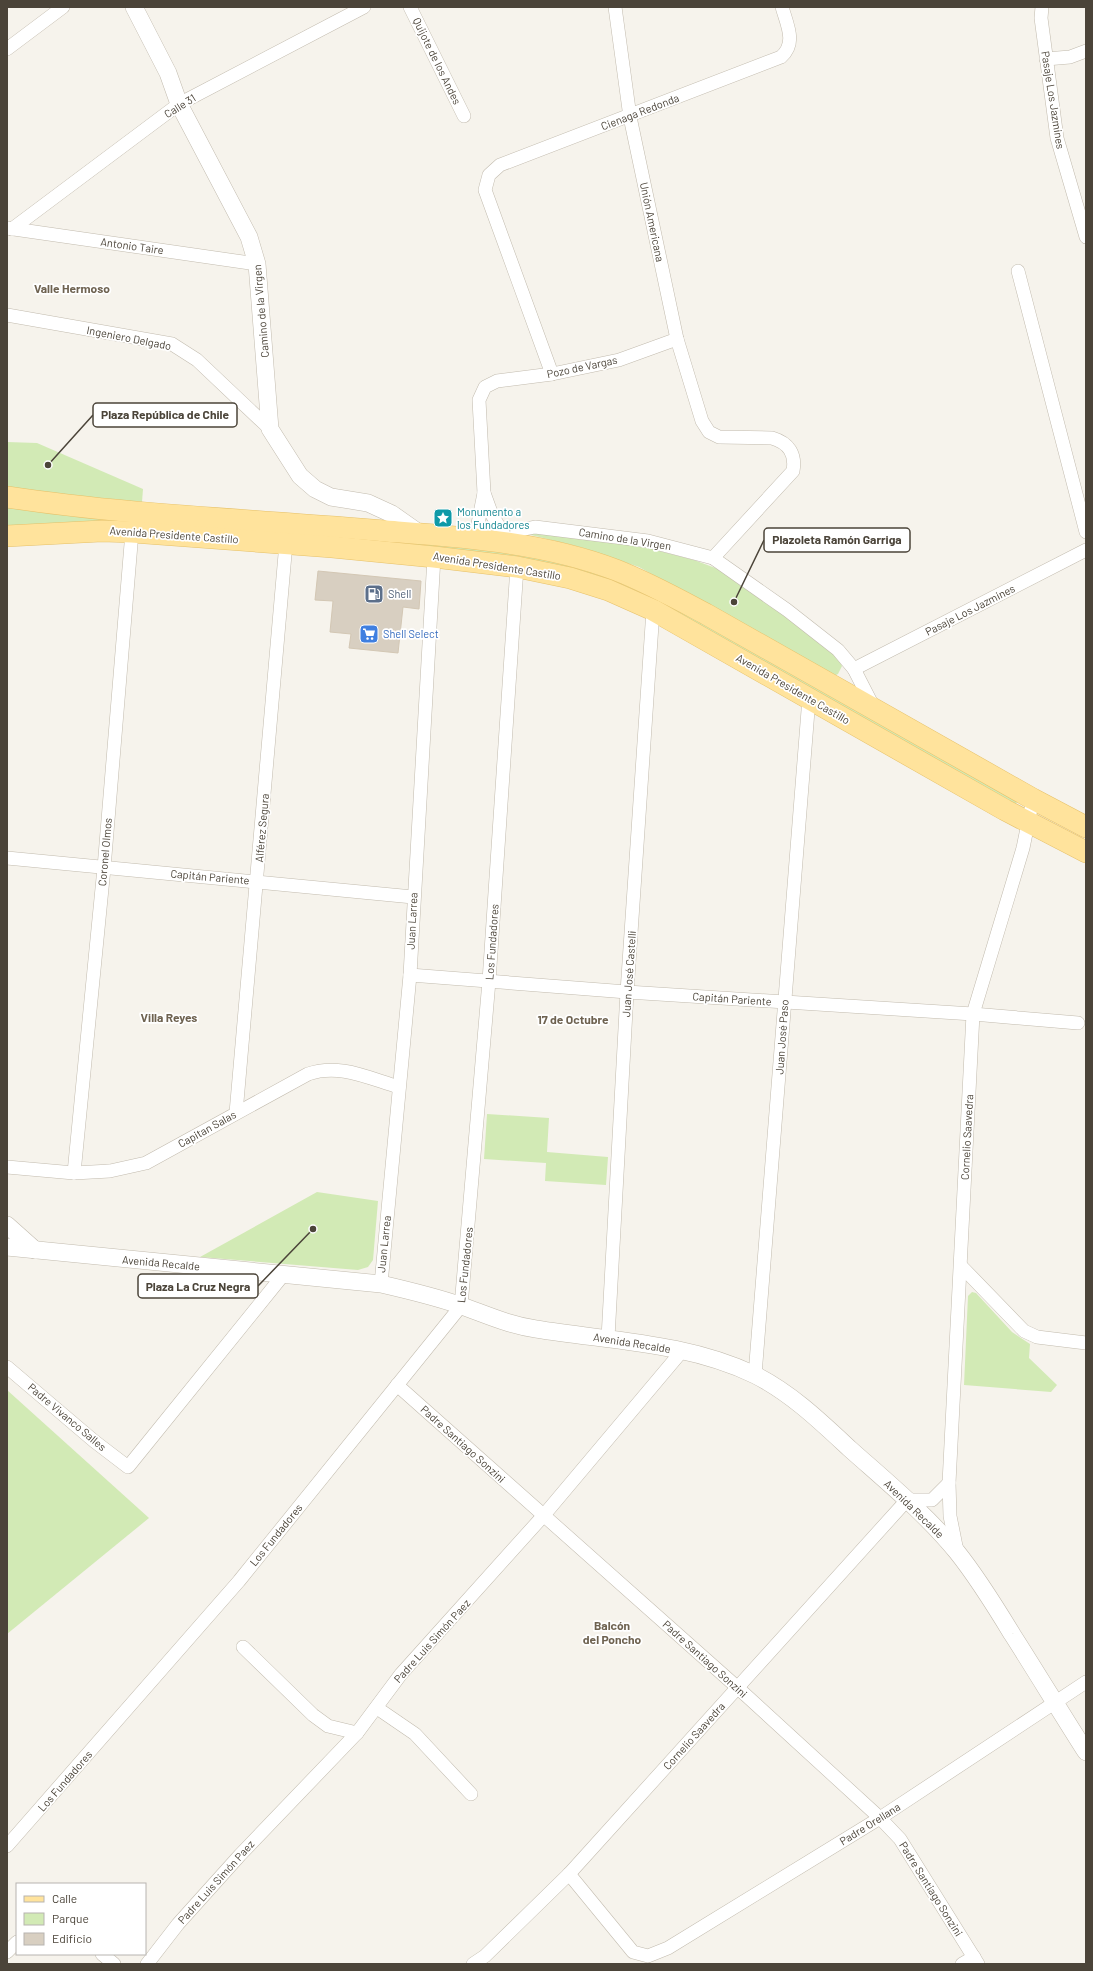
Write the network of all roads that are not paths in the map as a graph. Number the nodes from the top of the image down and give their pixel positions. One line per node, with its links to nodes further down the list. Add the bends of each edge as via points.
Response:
1 (63, 7): 8 (street)
2 (134, 7): 11 (street, Camino de la Virgen, via 168,73)
3 (364, 7): 11 (street, Calle 31)
4 (410, 7): 12 (street, Quijote de los Andes)
5 (615, 7): 13 (street, Unión Americana)
6 (782, 7): 13 (street, Cienaga Redonda, via 790,34 786,53 775,60)
7 (1042, 7): 10 (street, Pasaje Los Jazmines)
8 (7, 49)
9 (1086, 51): 10 (street, via 1070,57)
10 (1046, 59): 15 (street, Pasaje Los Jazmines, via 1057,138)
11 (179, 104): 14 (street, Calle 31); 16 (street, Camino de la Virgen, via 249,237)
12 (464, 116)
13 (630, 117): 19 (street, Unión Americana); 20 (street, Cienaga Redonda, via 500,165 489,175 484,190)
14 (9, 228): 16 (street, Antonio Taire)
15 (1086, 237)
16 (257, 264): 21 (street, Camino de la Virgen)
17 (1018, 271): 25 (street)
18 (7, 315): 21 (street, Ingeniero Delgado, via 172,344 197,360)
19 (677, 339): 20 (street, Pozo de Vargas, via 619,360); 33 (street, Unión Americana, via 702,421 708,432 719,437 779,440 790,450 794,464 793,471)
20 (552, 374): 22 (street, Pozo de Vargas, via 497,381 485,387 479,400)
21 (270, 429): 26 (street, Camino de la Virgen, via 300,476 315,489 331,497 368,503 392,514)
22 (484, 493): 28 (street); 30 (street, via 492,515)
23 (7, 497): 26 (main road, Avenida Presidente Castillo, via 72,507)
24 (132, 532): 27 (main road, Avenida Presidente Castillo); 29 (main road, Avenida Presidente Castillo); 44 (street, Coronel Olmos)
25 (1086, 532)
26 (419, 534): 28 (main road, Avenida Presidente Castillo)
27 (7, 536)
28 (475, 539): 30 (main road, Avenida Presidente Castillo)
29 (286, 543): 32 (main road, Avenida Presidente Castillo); 45 (street, Alférez Segura)
30 (509, 543): 33 (street, Camino de la Virgen, via 520,530 534,527 648,541); 38 (main road, Avenida Presidente Castillo, via 567,555 608,567 659,588)
31 (1086, 550): 36 (street, Pasaje Los Jazmines)
32 (434, 557): 34 (main road, Avenida Presidente Castillo); 46 (street, Juan Larrea)
33 (713, 558): 36 (street, Camino de la Virgen, via 838,650)
34 (517, 567): 35 (main road, Avenida Presidente Castillo, via 570,578 608,590); 48 (street, Los Fundadores)
35 (653, 610): 37 (main road, Avenida Presidente Castillo); 49 (street, Juan José Castelli)
36 (854, 669): 38 (street, Camino de la Virgen)
37 (809, 698): 40 (main road, Avenida Presidente Castillo); 50 (street, Juan José Paso)
38 (875, 710): 39 (main road, Avenida Presidente Castillo)
39 (1033, 799): 40 (street, Cornelio Saavedra); 41 (main road, Avenida Presidente Castillo)
40 (1029, 823): 42 (main road, Avenida Presidente Castillo); 51 (street, Cornelio Saavedra)
41 (1086, 826)
42 (1086, 852)
43 (7, 858): 44 (street, Capitán Pariente)
44 (104, 868): 45 (street, Capitán Pariente); 56 (street, Coronel Olmos)
45 (257, 881): 46 (street, Capitán Pariente); 54 (street, Alférez Segura)
46 (413, 897): 47 (street, Juan Larrea)
47 (410, 975): 48 (street, Capitán Pariente); 53 (street, Juan Larrea)
48 (489, 982): 49 (street, Capitán Pariente); 63 (street, Los Fundadores)
49 (627, 992): 50 (street, Capitán Pariente); 64 (street, Juan José Castelli)
50 (784, 1003): 51 (street, Capitán Pariente); 68 (street, Juan José Paso)
51 (974, 1014): 52 (street, Capitán Pariente); 60 (street, Cornelio Saavedra)
52 (1078, 1024)
53 (400, 1087): 54 (street, Capitan Salas, via 337,1069 321,1069); 62 (street, Juan Larrea)
54 (236, 1113): 56 (street, Capitan Salas, via 146,1163 110,1171)
55 (7, 1167): 56 (street, Capitan Salas)
56 (74, 1173)
57 (7, 1225): 59 (street)
58 (7, 1247): 59 (street, Avenida Recalde)
59 (35, 1250): 61 (street, Avenida Recalde)
60 (960, 1266): 65 (street, via 1024,1331 1037,1337); 70 (street, Cornelio Saavedra)
61 (284, 1274): 62 (street, Avenida Recalde); 67 (street, Padre Vivanco Salles, via 128,1467)
62 (380, 1284): 63 (street, Avenida Recalde)
63 (462, 1306): 64 (street, Avenida Recalde, via 499,1321 535,1329); 69 (street, Los Fundadores)
64 (608, 1338): 66 (street, Avenida Recalde)
65 (1086, 1343)
66 (682, 1351): 68 (street, Avenida Recalde, via 725,1363); 72 (street, Padre Luis Simón Paez)
67 (7, 1367)
68 (755, 1375): 71 (street, Avenida Recalde, via 782,1390 815,1416)
69 (397, 1385): 72 (street, Padre Santiago Sonzini); 83 (street, Los Fundadores, via 239,1581)
70 (950, 1484): 71 (street, via 932,1500); 73 (street, Cornelio Saavedra, via 950,1516)
71 (907, 1500): 73 (street, Avenida Recalde); 76 (street, Cornelio Saavedra)
72 (544, 1515): 76 (street, Padre Santiago Sonzini); 78 (street, Padre Luis Simón Paez, via 401,1674)
73 (958, 1553): 77 (street, Avenida Recalde, via 999,1612)
74 (243, 1647): 79 (street, via 313,1715 328,1726)
75 (1086, 1682): 77 (street, Padre Orellana)
76 (738, 1688): 82 (street, Padre Santiago Sonzini); 84 (street, Cornelio Saavedra)
77 (1055, 1702): 80 (street, Avenida Recalde); 82 (street, Padre Orellana)
78 (377, 1708): 79 (street, Padre Luis Simón Paez); 81 (street, via 415,1734)
79 (357, 1734): 90 (street, Padre Luis Simón Paez, via 240,1855 178,1924)
80 (1086, 1752)
81 (471, 1794)
82 (880, 1818): 84 (street, Padre Orellana, via 668,1948 648,1956 633,1952); 88 (street, Padre Santiago Sonzini, via 900,1839)
83 (7, 1846)
84 (569, 1874): 91 (street, Cornelio Saavedra)
85 (16, 1943): 86 (street)
86 (7, 1952)
87 (103, 1955): 89 (street)
88 (976, 1960): 92 (street)
89 (114, 1964)
90 (147, 1964)
91 (473, 1964)
92 (962, 1964)

